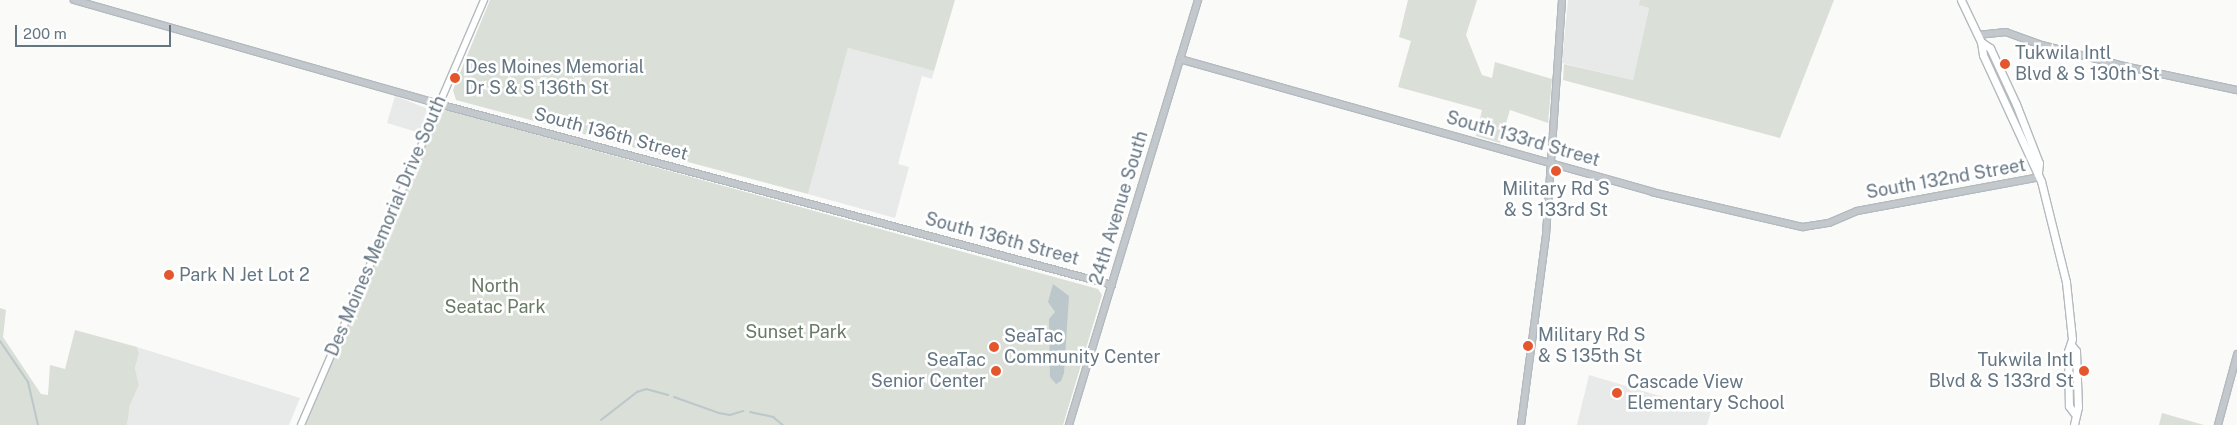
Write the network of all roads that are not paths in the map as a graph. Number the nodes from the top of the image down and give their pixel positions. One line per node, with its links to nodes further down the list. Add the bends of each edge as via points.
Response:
1 (74, 0): 9 (street, South 136th Street)
2 (484, 0): 9 (main road, Des Moines Memorial Drive South)
3 (1198, 0): 7 (street, 24th Avenue South)
4 (1562, 0): 10 (street)
5 (1961, 0): 6 (main road)
6 (1980, 38): 8 (street, via 2006,32 2042,45 2124,66); 11 (main road, via 1982,55)
7 (1180, 59): 10 (street, South 133rd Street); 13 (street, 24th Avenue South)
8 (2237, 90)
9 (439, 104): 13 (street, South 136th Street); 15 (main road, Des Moines Memorial Drive South)
10 (1551, 164): 12 (street, South 133rd Street, via 1803,227 1829,224); 17 (street, via 1537,321)
11 (2039, 174): 12 (street, South 132nd Street); 18 (main road, via 2066,282 2072,346 2068,351 2069,406 2074,413)
12 (1858, 211)
13 (1112, 285): 16 (street, 24th Avenue South)
14 (2237, 355): 19 (street)
15 (300, 425)
16 (1069, 425)
17 (1521, 425)
18 (2074, 425)
19 (2218, 425)

